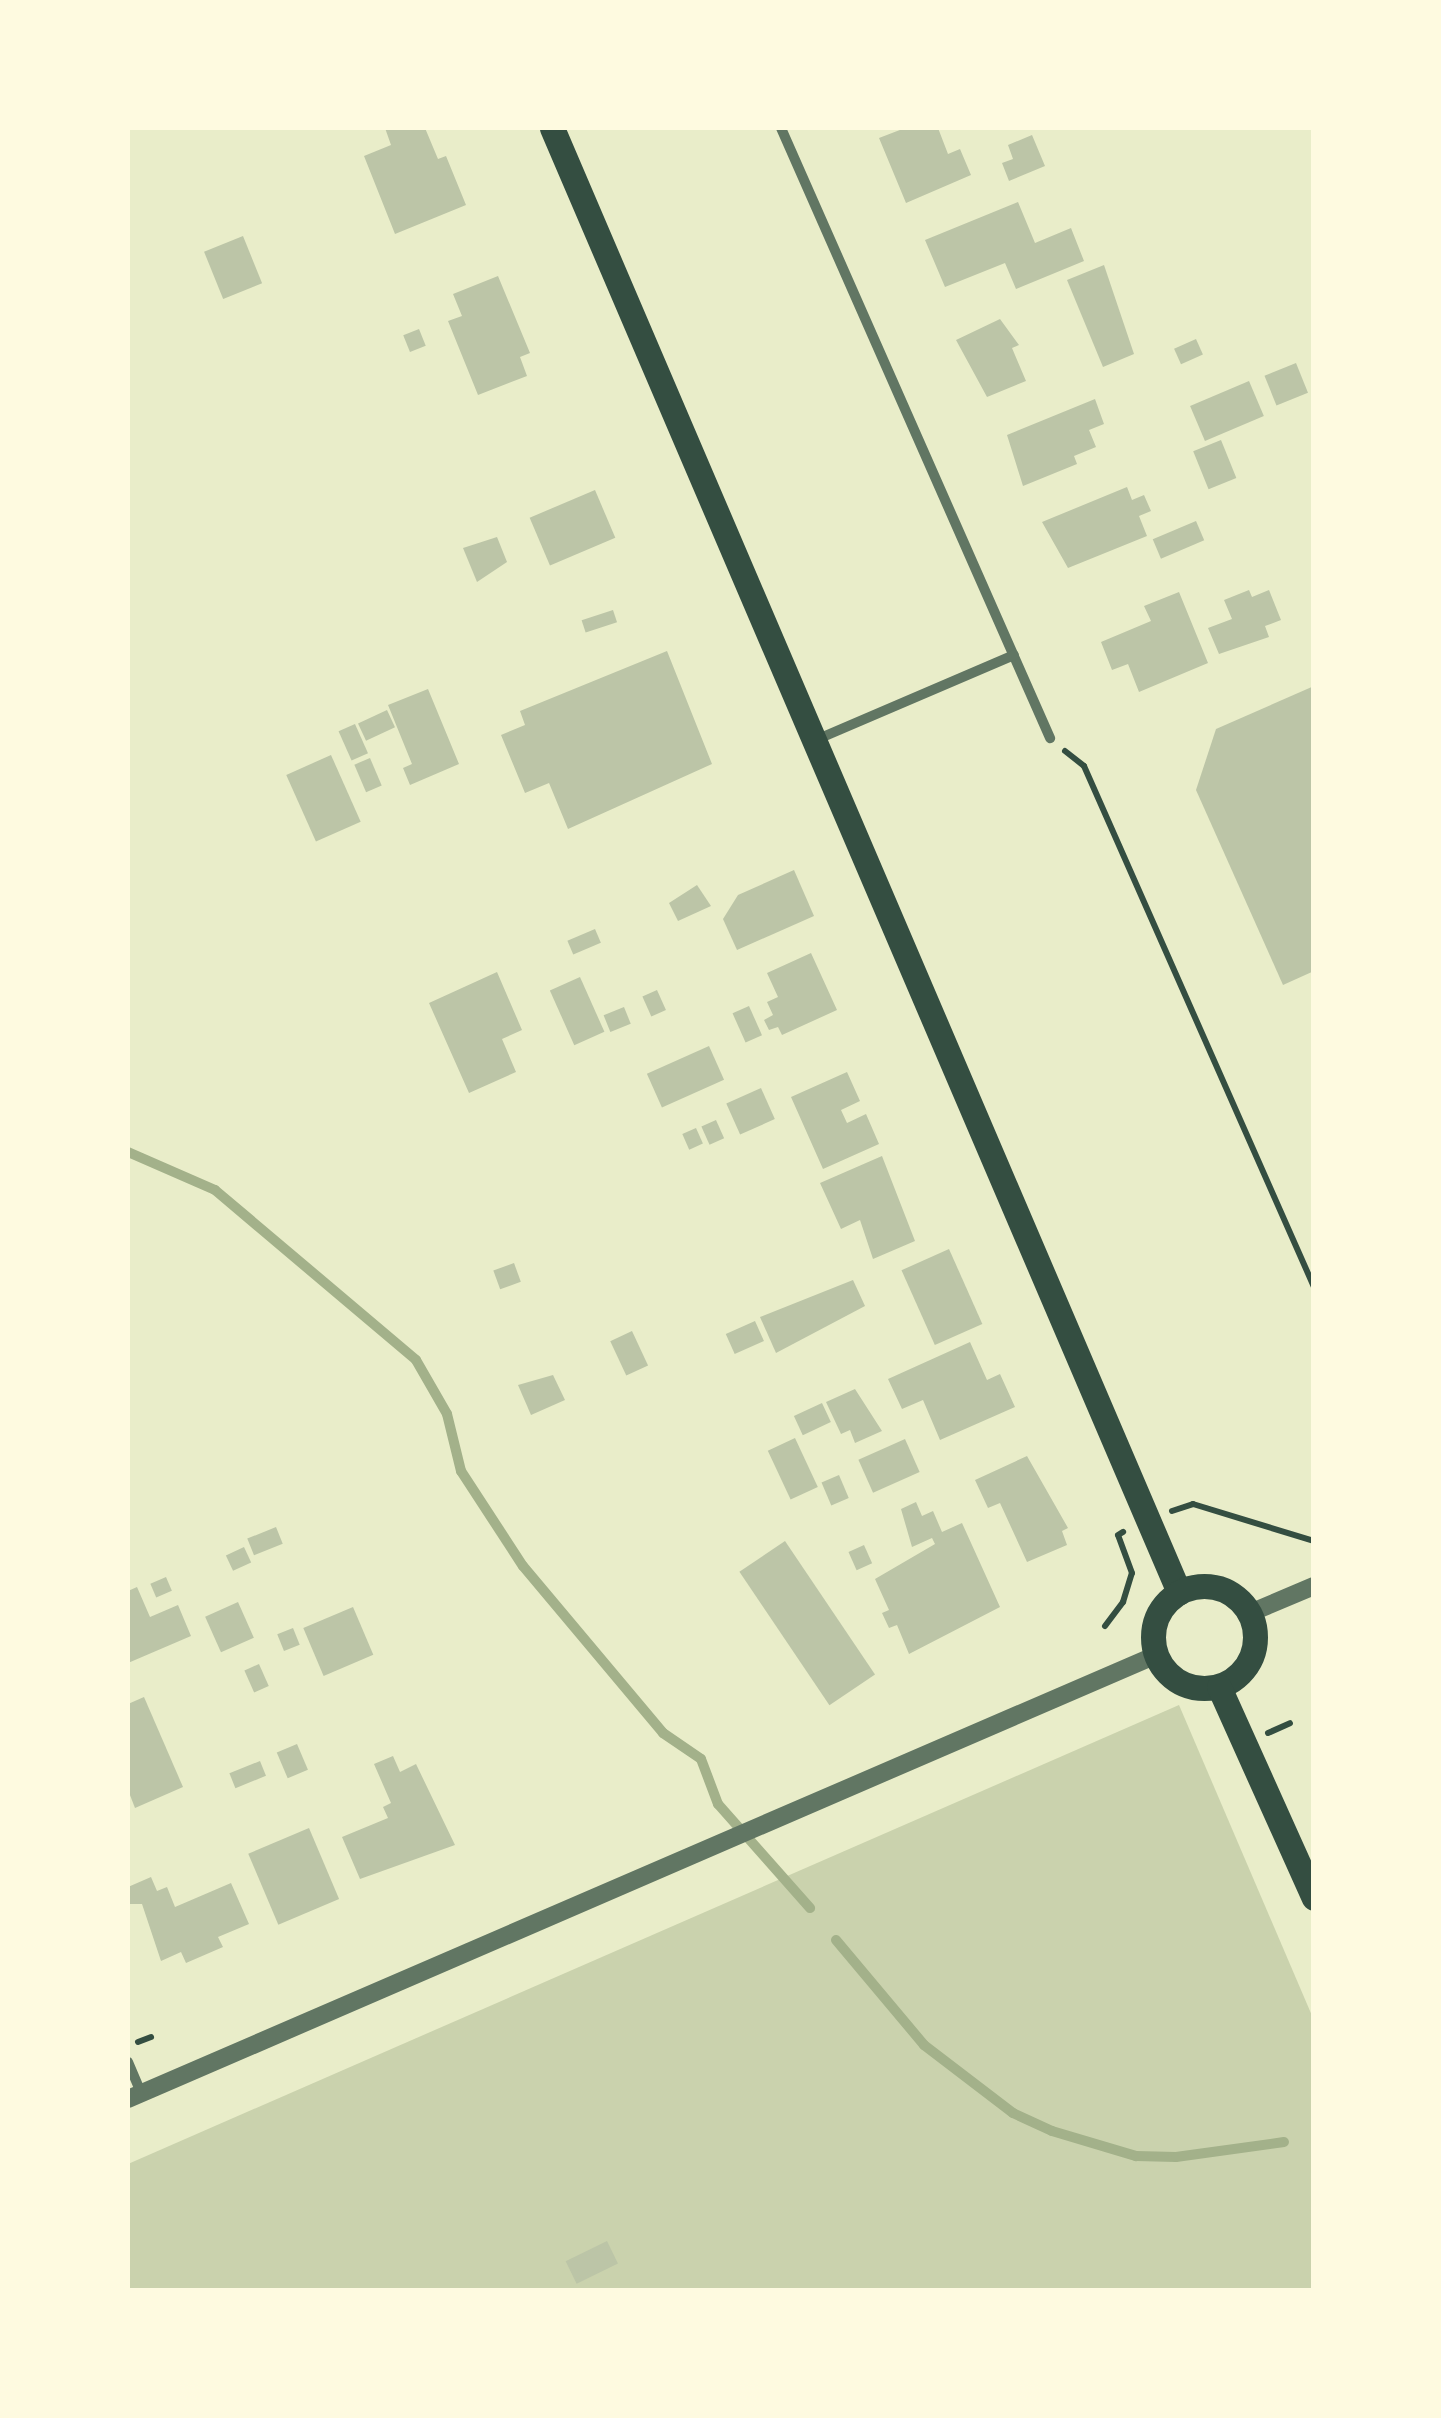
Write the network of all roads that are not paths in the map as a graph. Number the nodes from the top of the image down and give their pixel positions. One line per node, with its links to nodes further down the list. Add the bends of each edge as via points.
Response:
1 (552, 128): 4 (main road)
2 (781, 128): 3 (street)
3 (1014, 655): 4 (street); 5 (street)
4 (818, 738): 7 (main road)
5 (1050, 738)
6 (1314, 1586): 8 (street)
7 (1179, 1592): 8 (main road, via 1220,1588); 9 (main road, via 1156,1619)
8 (1250, 1614): 10 (main road, via 1252,1656)
9 (1156, 1655): 10 (main road, via 1182,1684); 13 (street)
10 (1218, 1687): 11 (main road)
11 (1314, 1898)
12 (128, 2062): 13 (street)
13 (134, 2096)

